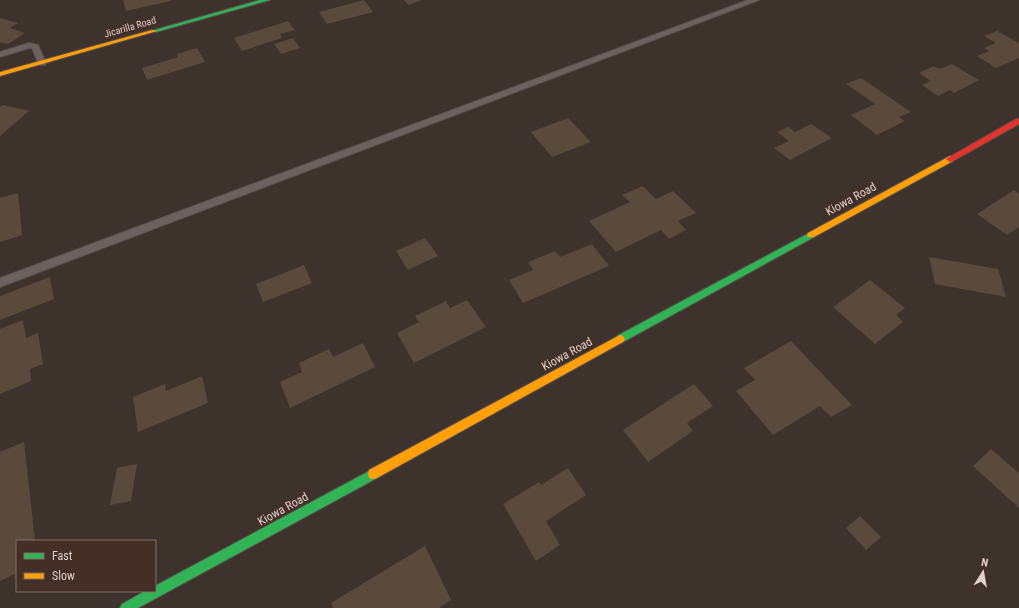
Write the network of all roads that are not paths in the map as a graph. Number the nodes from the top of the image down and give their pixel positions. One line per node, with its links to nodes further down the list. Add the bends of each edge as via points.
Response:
1 (267, 0): 4 (street, Jicarilla Road)
2 (755, 0): 7 (lane)
3 (0, 54): 4 (lane, via 29,45 35,47)
4 (42, 62): 5 (street, Jicarilla Road)
5 (0, 74)
6 (1019, 121): 9 (street, Kiowa Road)
7 (0, 283)
8 (155, 592): 10 (street, Kiowa Road)
9 (156, 592)
10 (126, 608)

